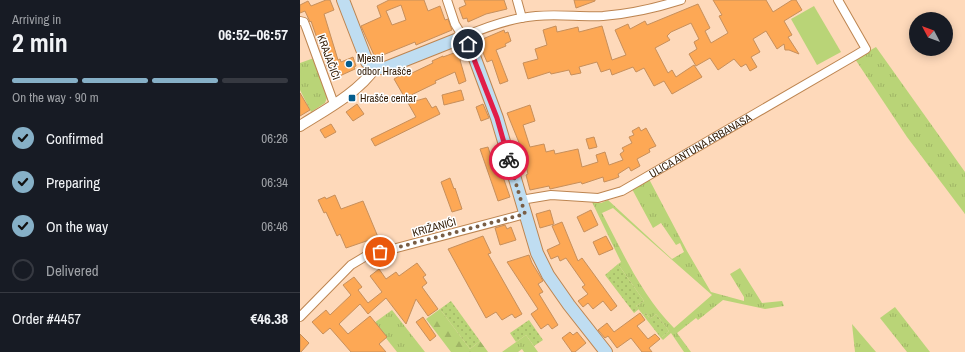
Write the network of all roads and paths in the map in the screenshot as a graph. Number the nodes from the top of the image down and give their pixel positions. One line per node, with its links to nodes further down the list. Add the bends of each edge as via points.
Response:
1 (342, 0): 9 (main road, via 365,60)
2 (447, 0): 8 (street, via 455,24)
3 (517, 0): 6 (street)
4 (681, 0): 6 (street, via 604,16 552,15)
5 (838, 0): 12 (street, ULICA ANTUNA ARBANASA, via 866,49 622,191 598,198 551,195)
6 (522, 18): 8 (street)
7 (300, 21): 10 (street, KRAJAČIĆI, via 306,25)
8 (463, 37): 9 (main road, via 385,68); 12 (main road, via 474,56 497,118)
9 (375, 68): 10 (street, via 360,85)
10 (334, 104): 11 (street)
11 (300, 126)
12 (521, 200): 13 (main road)
13 (525, 214): 14 (street, KRIŽANIĆI, via 367,256 351,265); 15 (main road, via 537,253 548,275)
14 (300, 317)
15 (606, 352)

